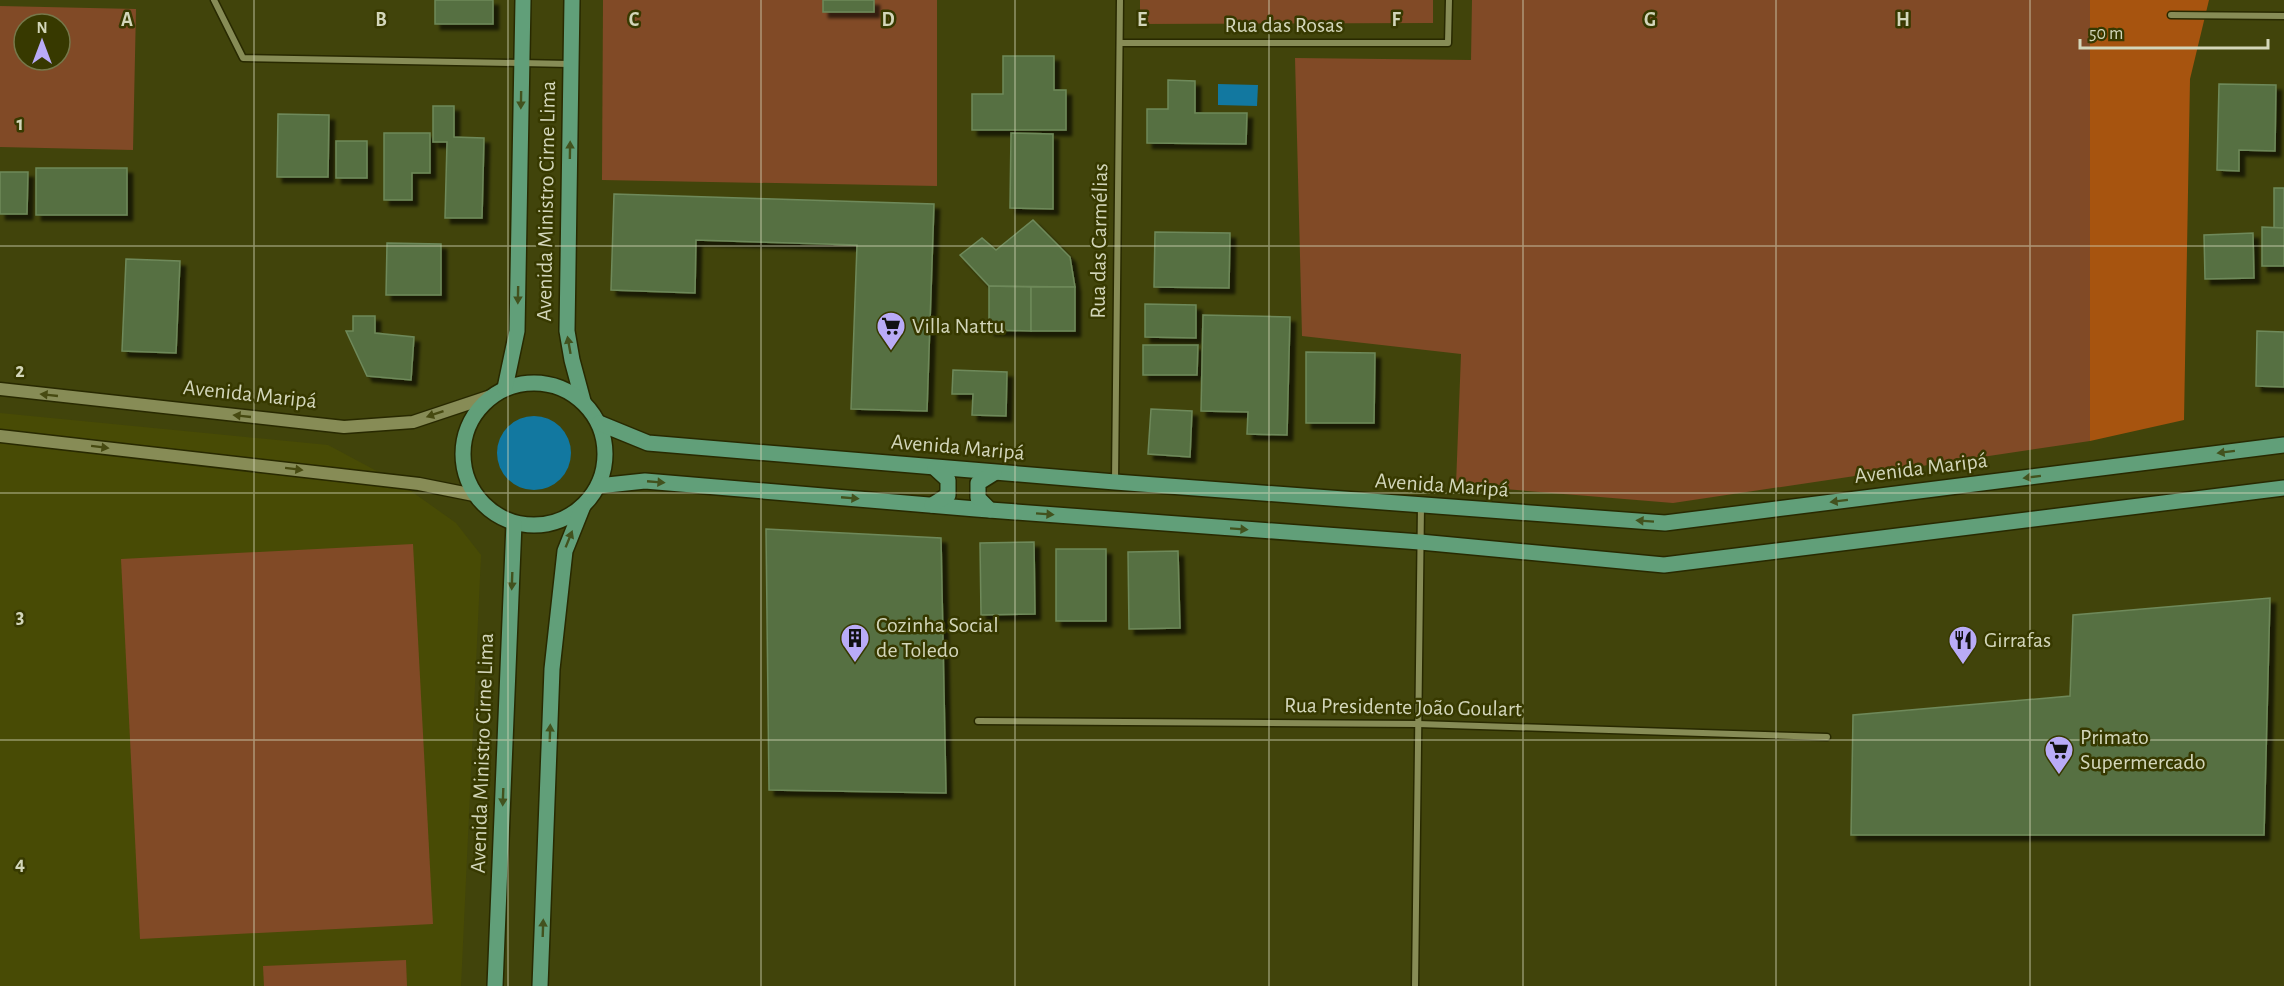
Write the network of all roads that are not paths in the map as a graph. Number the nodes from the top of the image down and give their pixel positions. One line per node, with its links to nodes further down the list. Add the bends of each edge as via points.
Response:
1 (214, 0): 9 (street, via 243,58)
2 (523, 0): 9 (main road, Avenida Ministro Cirne Lima)
3 (572, 0): 10 (main road, Avenida Ministro Cirne Lima)
4 (1120, 0): 8 (street, Rua das Carmélias)
5 (1449, 0): 8 (street, Rua das Rosas, via 1448,43)
6 (2171, 15): 7 (street)
7 (2284, 16)
8 (1120, 43): 20 (street, Rua das Carmélias)
9 (521, 63): 10 (street); 11 (main road, Avenida Ministro Cirne Lima, one-way to 11, via 518,331)
10 (571, 64): 14 (main road, Avenida Ministro Cirne Lima, one-way to 10, via 567,331)
11 (505, 388): 13 (main road); 14 (main road, via 525,382 546,383)
12 (0, 389): 13 (main road, Avenida Maripá, one-way to 12, via 413,422 344,427)
13 (491, 396): 23 (main road, via 475,412 465,431 465,475)
14 (583, 401): 15 (main road)
15 (598, 423): 18 (main road, Avenida Maripá, via 648,443); 21 (main road, via 605,444 605,466)
16 (0, 436): 23 (main road, one-way to 23, via 418,484)
17 (2284, 445): 26 (main road, Avenida Maripá, one-way to 26, via 1665,523)
18 (935, 468): 19 (main road, Avenida Maripá); 25 (main road, via 948,480 948,495)
19 (994, 472): 20 (main road, Avenida Maripá); 27 (main road, via 978,483 978,498)
20 (1115, 482): 26 (main road, Avenida Maripá)
21 (598, 486): 24 (main road); 25 (main road, one-way to 25, via 645,481)
22 (2284, 488): 29 (main road, via 1664,565)
23 (474, 495): 28 (main road, via 492,512)
24 (583, 506): 28 (main road, via 562,520 538,525); 34 (main road, one-way to 24, via 552,669 565,551)
25 (932, 506): 27 (main road)
26 (1421, 506): 29 (street)
27 (990, 510): 29 (main road, one-way to 29)
28 (514, 523): 33 (main road, Avenida Ministro Cirne Lima, one-way to 33)
29 (1420, 542): 31 (street)
30 (978, 721): 31 (street, Rua Presidente João Goulart)
31 (1418, 724): 32 (street, Rua Presidente João Goulart); 35 (street)
32 (1827, 737)
33 (495, 986)
34 (540, 986)
35 (1414, 986)

